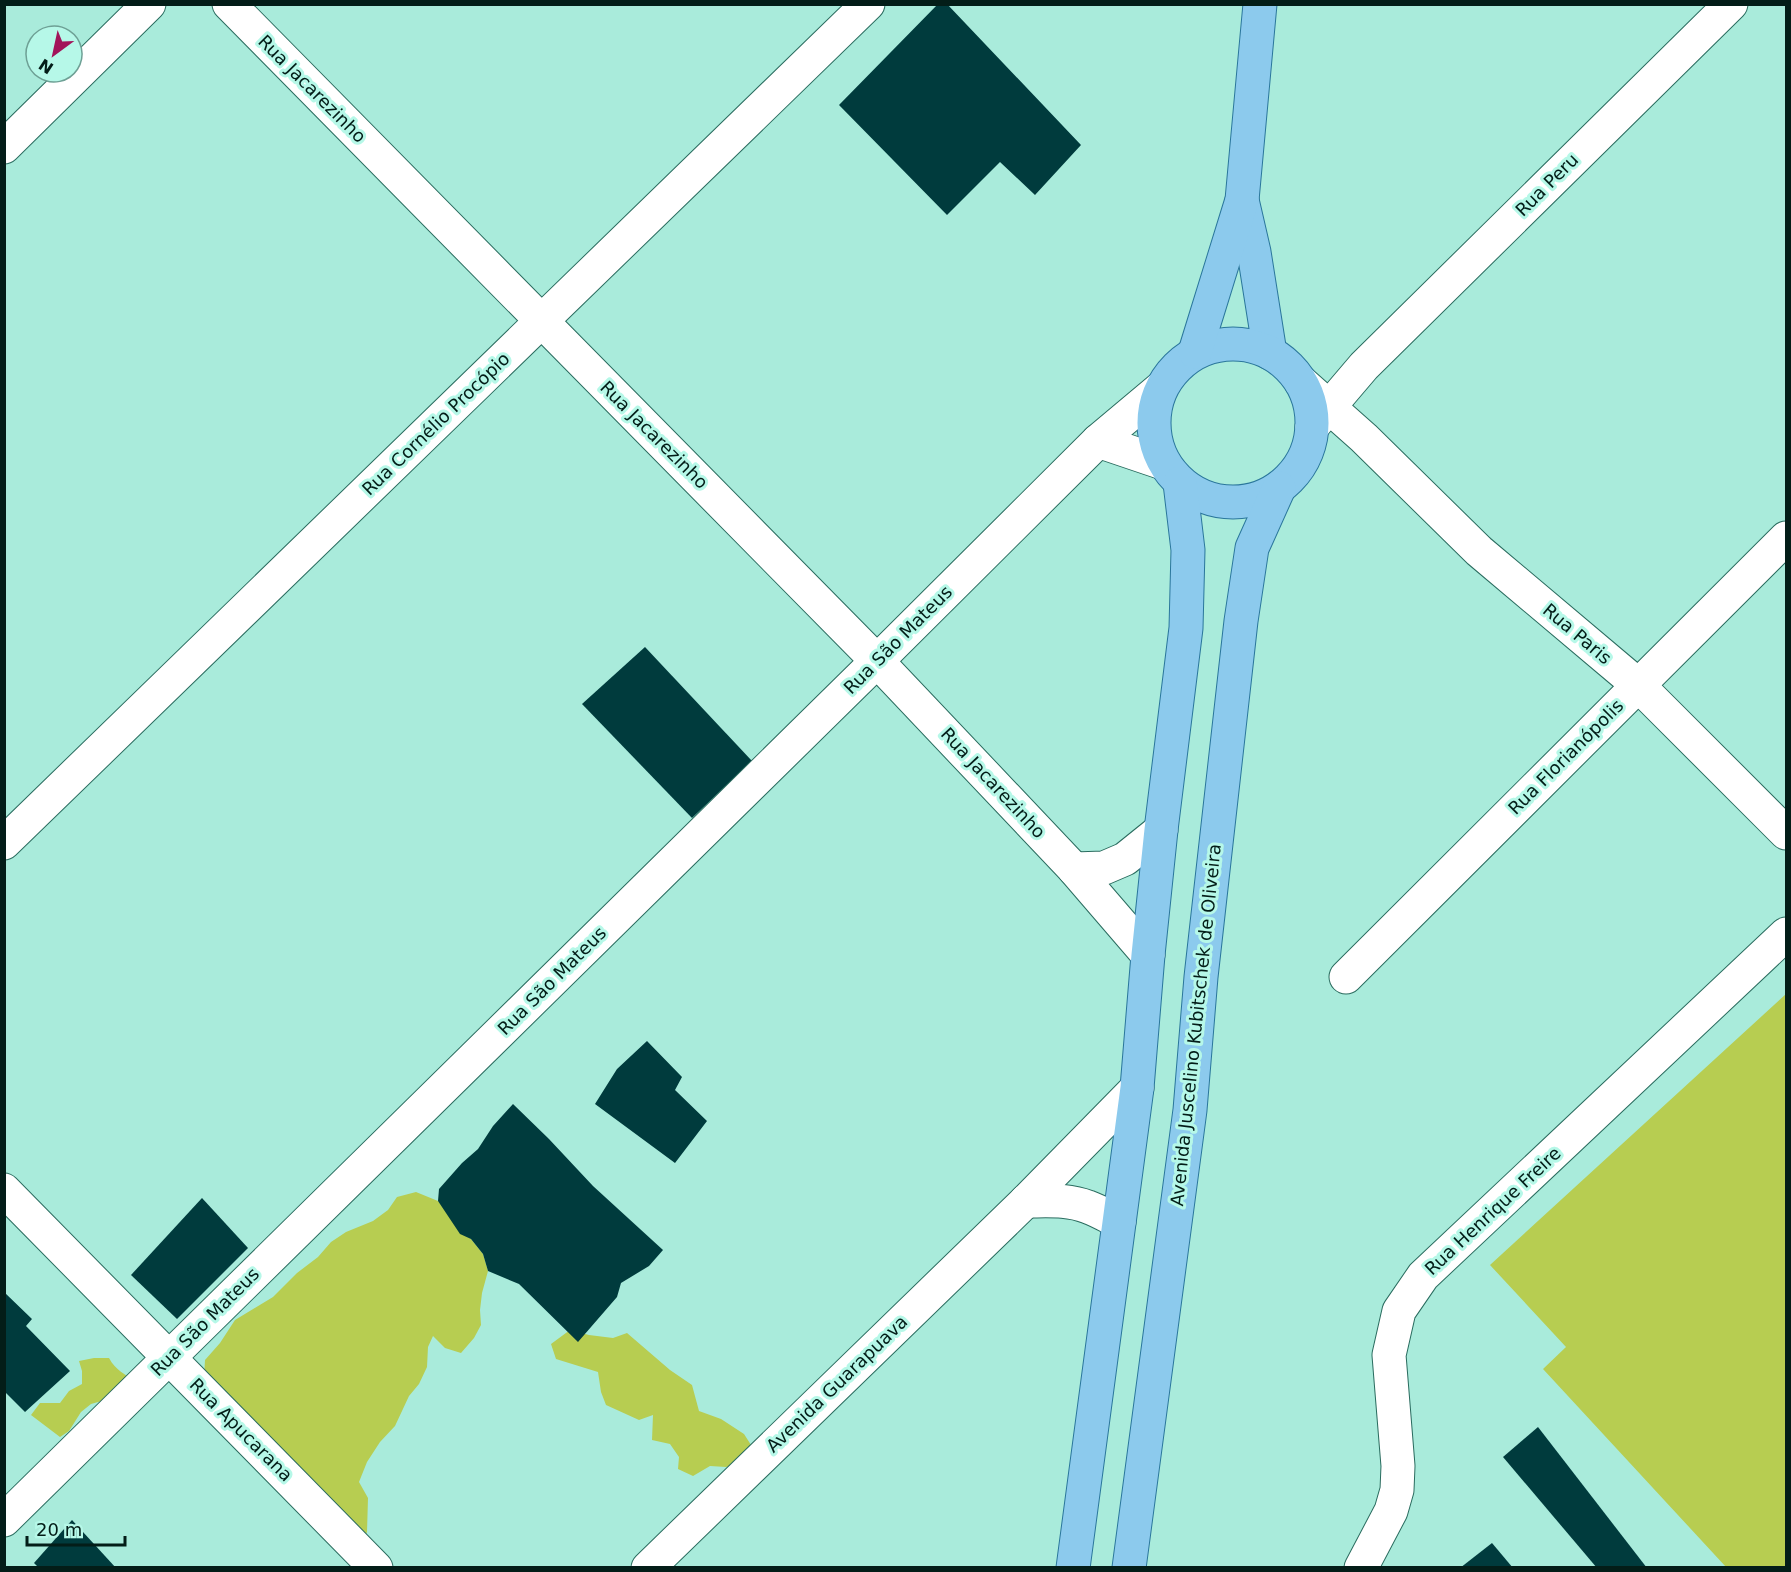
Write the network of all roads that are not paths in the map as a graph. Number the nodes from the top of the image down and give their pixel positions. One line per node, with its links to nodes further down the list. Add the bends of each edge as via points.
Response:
1 (149, 4): 6 (street)
2 (229, 4): 8 (street, Rua Jacarezinho)
3 (867, 4): 8 (street, Rua Cornélio Procópio)
4 (1260, 4): 7 (main road)
5 (1731, 4): 10 (street, Rua Peru)
6 (4, 147)
7 (1242, 200): 9 (main road); 11 (main road)
8 (542, 321): 18 (street, Rua Jacarezinho); 22 (street, Rua Cornélio Procópio)
9 (1195, 352): 11 (main road, via 1220,344 1245,344); 12 (main road, via 1174,367)
10 (1364, 366): 11 (street, Rua Peru, via 1318,376); 13 (street, Rua Peru)
11 (1288, 368): 13 (main road)
12 (1160, 389): 14 (street, Rua São Mateus); 15 (main road, via 1153,413 1154,439)
13 (1318, 423): 16 (main road, via 1306,455); 19 (street, Rua Paris, via 1334,432 1364,438 1479,551)
14 (1098, 441): 15 (street); 18 (street, Rua São Mateus)
15 (1171, 473): 16 (main road, via 1202,497 1229,503 1255,500); 20 (main road, via 1188,550 1186,628)
16 (1279, 488): 36 (main road, Avenida Juscelino Kubitschek de Oliveira, via 1252,548 1241,621 1190,1110)
17 (1786, 538): 19 (street, Rua Florianópolis)
18 (877, 661): 23 (street, Rua Jacarezinho); 31 (street, Rua São Mateus)
19 (1638, 685): 21 (street, Rua Paris); 26 (street, Rua Florianópolis)
20 (1161, 830): 23 (street, via 1125,860 1104,868); 25 (main road)
21 (1786, 833)
22 (4, 843)
23 (1074, 869): 25 (street, Rua Jacarezinho)
24 (1786, 934): 37 (street, Rua Henrique Freire, via 1423,1276 1399,1311 1389,1355 1397,1490 1391,1511)
25 (1148, 955): 27 (main road)
26 (1346, 977)
27 (1137, 1088): 29 (street, Avenida Guarapuava); 30 (main road)
28 (4, 1190): 31 (street, Rua Apucarana)
29 (1026, 1201): 30 (street, via 1074,1203); 34 (street, Avenida Guarapuava)
30 (1119, 1222): 35 (main road)
31 (169, 1357): 32 (street, Rua São Mateus); 33 (street, Rua Apucarana)
32 (4, 1520)
33 (376, 1568)
34 (648, 1568)
35 (1073, 1568)
36 (1129, 1568)
37 (1361, 1568)

